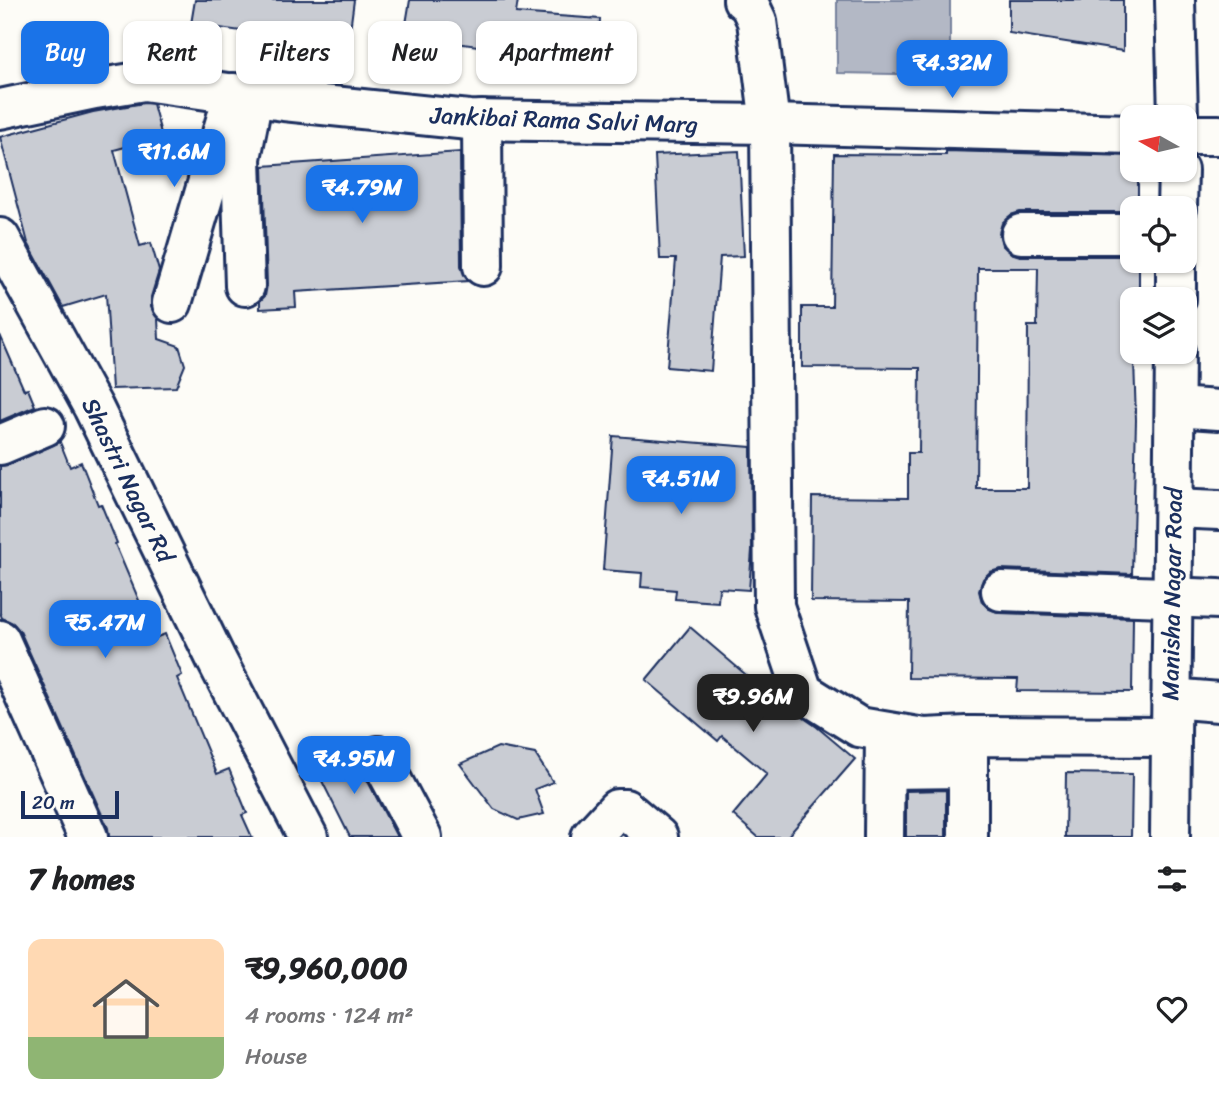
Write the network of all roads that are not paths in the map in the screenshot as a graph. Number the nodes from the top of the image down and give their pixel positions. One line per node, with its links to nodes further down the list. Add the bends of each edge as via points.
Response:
1 (743, 0): 7 (street, via 757,21)
2 (1175, 0): 4 (street)
3 (243, 94): 5 (street, Jankibai Rama Salvi Marg, via 144,81); 6 (street, Jankibai Rama Salvi Marg); 15 (street); 16 (street)
4 (1178, 105)
5 (0, 109)
6 (482, 120): 7 (street, Jankibai Rama Salvi Marg); 14 (street)
7 (770, 124): 8 (street, Jankibai Rama Salvi Marg); 31 (street, via 774,606 803,692 859,727)
8 (1120, 134)
9 (1197, 135): 10 (street)
10 (1219, 135)
11 (1021, 234): 12 (street)
12 (1120, 234)
13 (0, 238): 35 (street, Shastri Nagar Rd, via 93,407)
14 (483, 266)
15 (245, 286)
16 (172, 303)
17 (1175, 364): 18 (street, Manisha Nagar Road)
18 (1175, 407): 19 (street); 22 (street, Manisha Nagar Road)
19 (1219, 410)
20 (45, 426): 21 (street)
21 (0, 444)
22 (1174, 508): 23 (street); 25 (street, Manisha Nagar Road)
23 (1219, 510)
24 (1001, 591): 25 (street)
25 (1173, 597): 26 (street); 28 (street, Manisha Nagar Road)
26 (1219, 599)
27 (0, 640): 34 (street)
28 (1171, 698): 29 (street); 30 (street, Manisha Nagar Road)
29 (1219, 702)
30 (1171, 737): 32 (street); 41 (street, Manisha Nagar Road)
31 (885, 750): 32 (street, via 924,738); 39 (street)
32 (968, 752): 40 (street)
33 (379, 756): 36 (street)
34 (88, 837)
35 (308, 837)
36 (422, 837)
37 (591, 837): 38 (street, via 617,809 625,809)
38 (658, 837)
39 (884, 837)
40 (968, 837)
41 (1170, 837)

